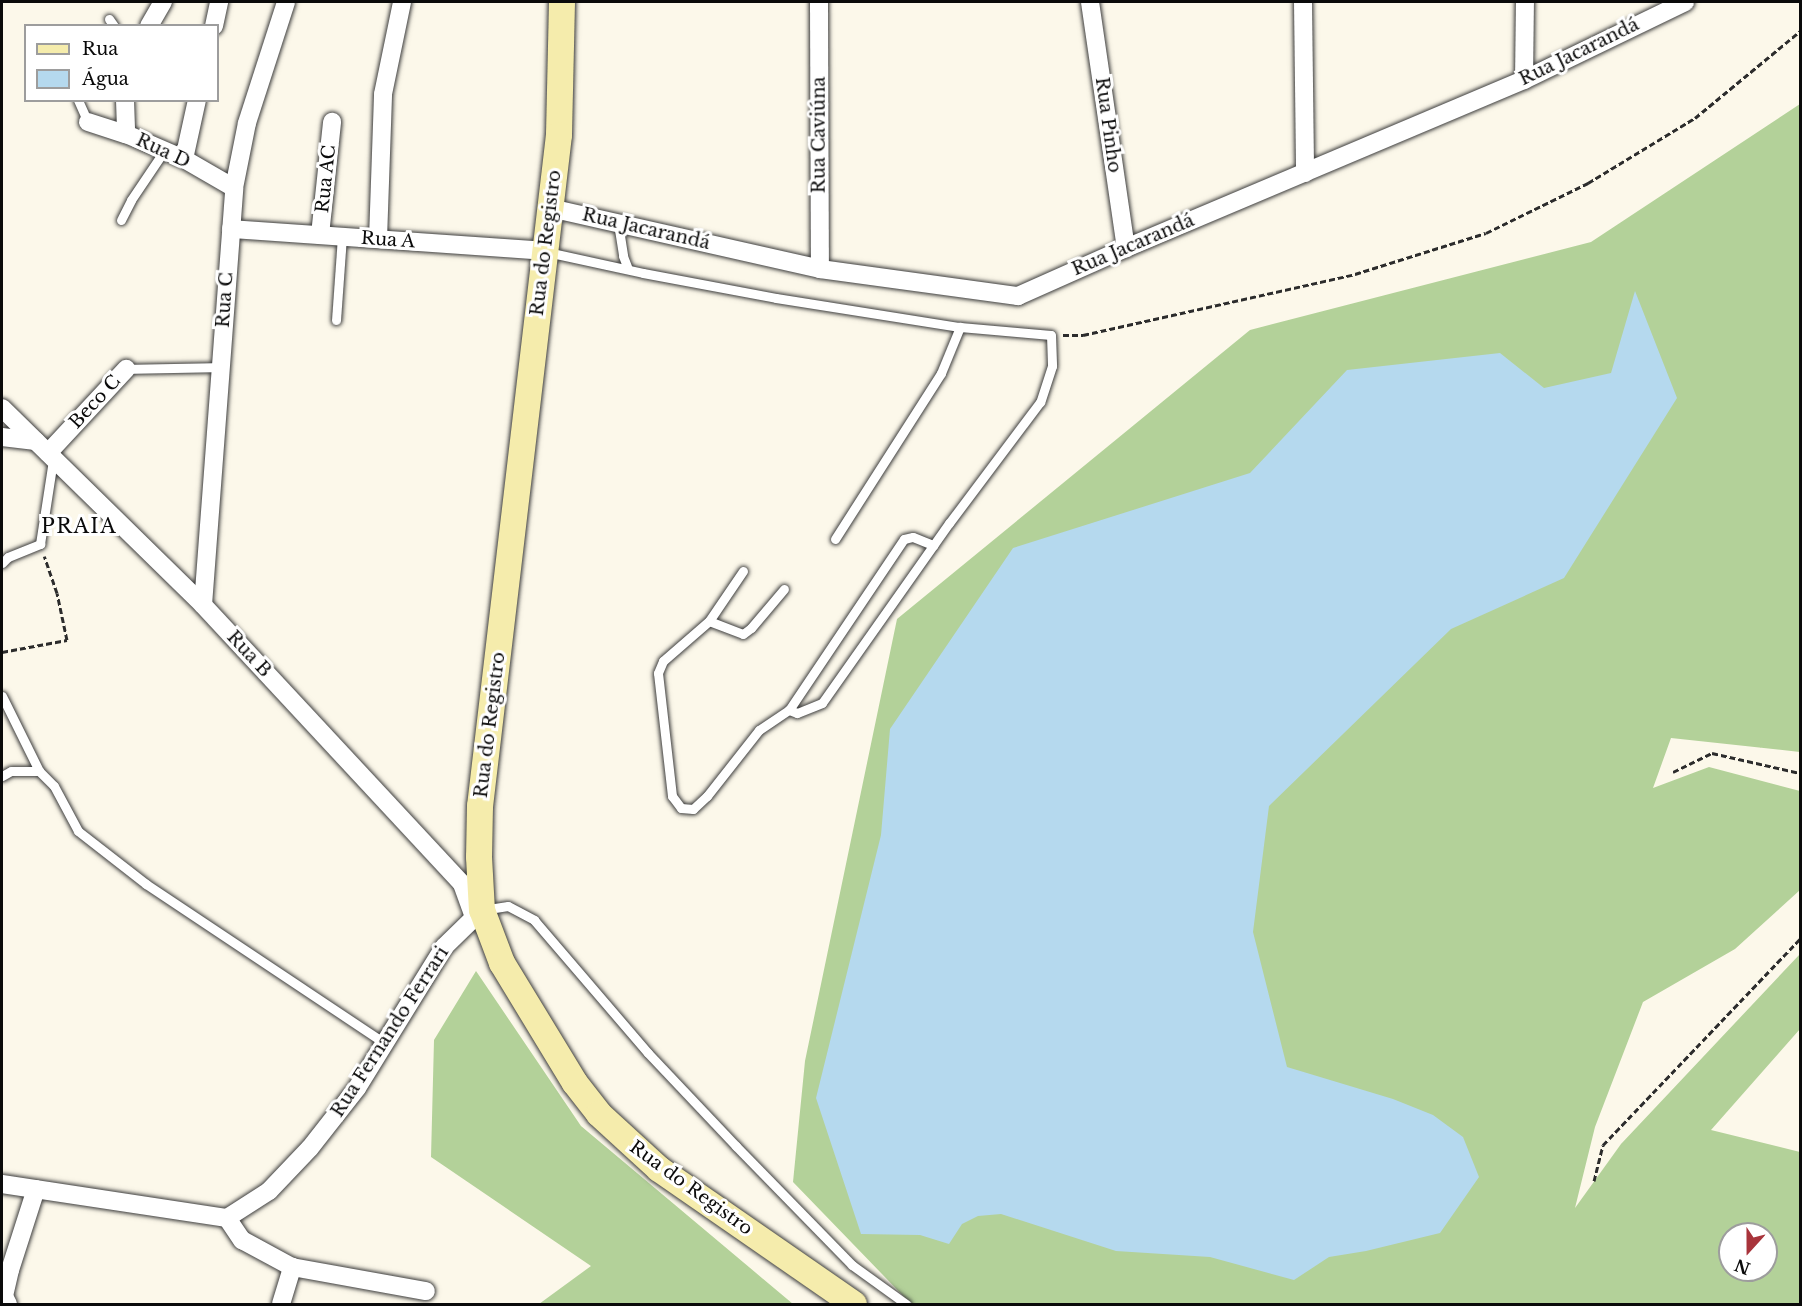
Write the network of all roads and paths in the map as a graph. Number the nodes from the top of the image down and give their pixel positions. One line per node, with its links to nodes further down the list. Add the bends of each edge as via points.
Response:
1 (163, 2): 11 (street)
2 (219, 2): 12 (street)
3 (286, 2): 24 (street, Rua C, via 247,123)
4 (402, 2): 31 (street, via 383,94)
5 (562, 2): 25 (main road, Rua do Registro, via 558,135)
6 (819, 2): 35 (street, Rua Caviúna)
7 (1090, 2): 32 (street, Rua Pinho)
8 (1303, 2): 23 (street)
9 (1525, 2): 14 (street)
10 (1685, 2): 14 (street, Rua Jacarandá)
11 (150, 24)
12 (214, 24)
13 (1800, 31): 38 (path, via 1695,118 1588,183 1486,233 1355,274 1083,336)
14 (1524, 80): 23 (street, Rua Jacarandá)
15 (79, 102): 18 (lane)
16 (125, 102): 20 (street)
17 (197, 102): 22 (street)
18 (88, 122): 20 (street, Rua D)
19 (332, 122): 29 (street, Rua AC)
20 (126, 134): 21 (street, Rua D)
21 (164, 151): 22 (street, Rua D); 26 (lane)
22 (184, 159): 24 (street, Rua D)
23 (1305, 173): 32 (street, Rua Jacarandá)
24 (234, 188): 28 (street, Rua C)
25 (550, 208): 27 (street, Rua Jacarandá); 33 (main road, Rua do Registro)
26 (121, 220)
27 (618, 223): 34 (lane); 35 (street, Rua Jacarandá)
28 (231, 229): 29 (street, Rua A); 39 (street, Rua C)
29 (320, 235): 30 (street, Rua A)
30 (342, 237): 31 (street, Rua A); 36 (lane)
31 (378, 239): 33 (street, Rua A)
32 (1126, 248): 35 (street, Rua Jacarandá, via 1018,296)
33 (545, 251): 34 (lane); 59 (main road, Rua do Registro, via 480,806)
34 (628, 269): 37 (lane, via 776,298)
35 (820, 269)
36 (336, 320)
37 (960, 327): 38 (lane); 44 (lane, via 941,373)
38 (1051, 335): 46 (lane, via 1052,366 1040,402)
39 (220, 367): 40 (lane, Beco C); 50 (street, Rua C)
40 (126, 369): 43 (street, Beco C)
41 (2, 408): 43 (street, Rua B)
42 (2, 437): 43 (street)
43 (46, 451): 45 (lane); 50 (street, Rua B)
44 (835, 539)
45 (40, 544): 47 (lane); 52 (path, via 57,593 67,640)
46 (933, 545): 54 (lane, via 822,703 797,713); 54 (lane, via 913,537 904,538)
47 (2, 563)
48 (743, 571): 51 (lane)
49 (784, 589): 51 (lane, via 743,634)
50 (203, 605): 59 (street, Rua B, via 462,884)
51 (709, 621): 54 (lane, via 663,661 658,673 672,796 681,808 693,809 759,730)
52 (2, 652)
53 (2, 696): 55 (lane)
54 (789, 710)
55 (39, 771): 58 (lane, via 12,771); 61 (lane, via 54,786 78,831 146,884)
56 (1672, 772): 57 (path, via 1712,753)
57 (1800, 773)
58 (2, 776)
59 (478, 913): 61 (street, Rua Fernando Ferrari, via 444,947); 68 (main road, Rua do Registro, via 502,963 575,1083 599,1114 659,1169); 71 (lane, via 508,906 534,920 648,1053 730,1140 852,1265)
60 (1800, 939): 62 (path, via 1603,1146)
61 (386, 1044): 65 (street, Rua Fernando Ferrari, via 357,1089 310,1148 269,1191)
62 (1594, 1182)
63 (2, 1184): 64 (street)
64 (36, 1190): 65 (street); 69 (street, via 10,1270 4,1296)
65 (227, 1218): 66 (street, via 242,1240)
66 (292, 1267): 67 (street); 70 (street)
67 (426, 1291)
68 (849, 1301)
69 (8, 1305)
70 (281, 1305)
71 (906, 1305)

